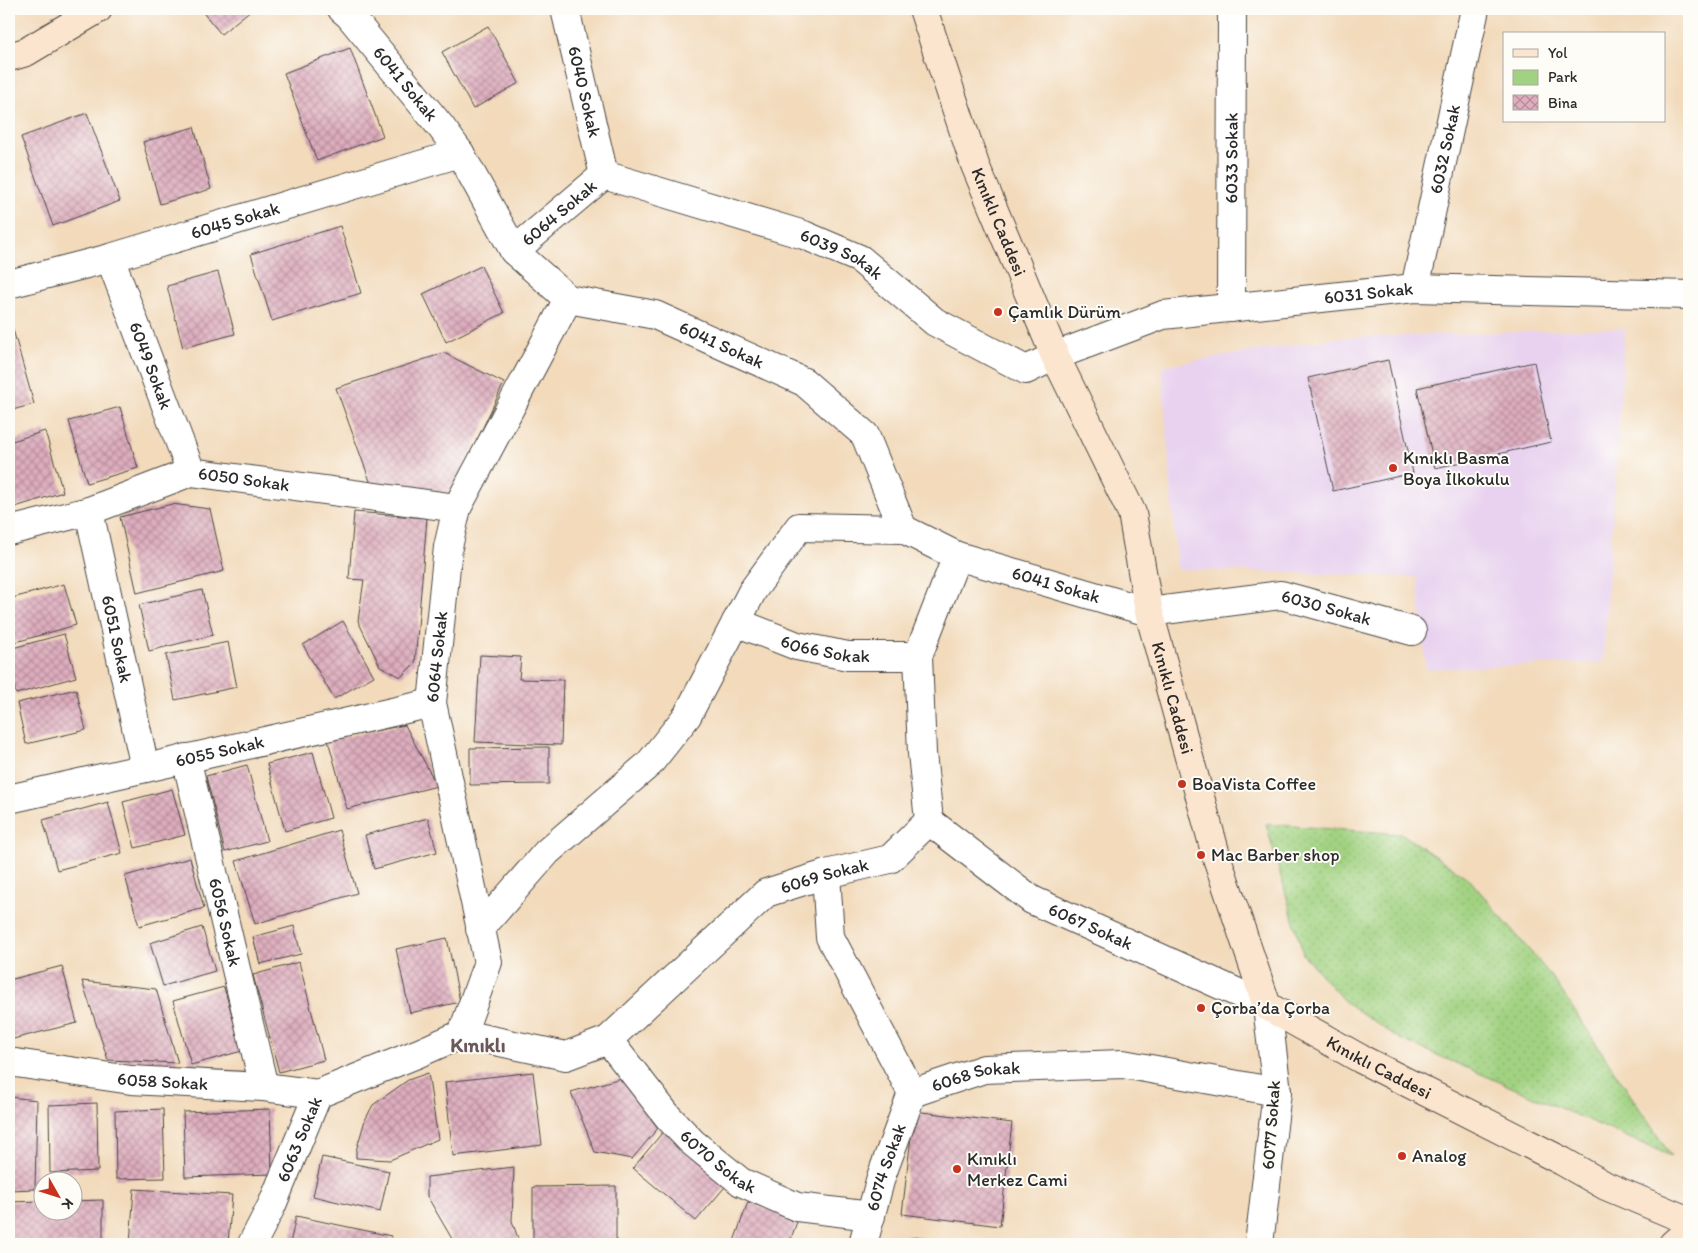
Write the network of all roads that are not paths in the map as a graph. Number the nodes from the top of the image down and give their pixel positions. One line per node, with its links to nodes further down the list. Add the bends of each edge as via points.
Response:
1 (98, 9): 7 (street, via 26,52)
2 (342, 9): 8 (street, 6041 Sokak)
3 (565, 9): 9 (street, 6040 Sokak)
4 (923, 9): 17 (street, Kınıklı Caddesi, via 974,164)
5 (1232, 9): 16 (street, 6033 Sokak)
6 (1475, 9): 13 (street, 6032 Sokak)
7 (9, 57)
8 (460, 153): 10 (street, 6041 Sokak); 11 (street, 6045 Sokak)
9 (604, 175): 10 (street, 6064 Sokak); 17 (street, 6039 Sokak, via 804,235 860,259 935,322 1026,370)
10 (514, 252): 15 (street, 6041 Sokak)
11 (110, 258): 12 (street, 6045 Sokak); 18 (street, 6049 Sokak)
12 (9, 284)
13 (1414, 288): 14 (street, 6031 Sokak); 16 (street, 6031 Sokak)
14 (1689, 295)
15 (568, 298): 19 (street, 6064 Sokak); 21 (street, 6041 Sokak, via 655,315 804,382 865,435)
16 (1231, 308): 17 (street, 6031 Sokak, via 1163,315)
17 (1055, 356): 24 (street, Kınıklı Caddesi, via 1132,513)
18 (191, 472): 19 (street, 6050 Sokak); 20 (street, 6050 Sokak)
19 (457, 508): 28 (street, 6064 Sokak, via 448,546)
20 (89, 511): 22 (street, 6050 Sokak); 30 (street, 6051 Sokak)
21 (903, 529): 23 (street, 6041 Sokak); 25 (street, via 799,527 752,590)
22 (9, 531)
23 (957, 556): 24 (street, 6041 Sokak); 27 (street)
24 (1149, 612): 26 (street, 6030 Sokak, via 1281,595); 35 (street, Kınıklı Caddesi, via 1216,855)
25 (736, 622): 27 (street, 6066 Sokak, via 797,646 848,656); 34 (street, via 687,716 649,764 547,852)
26 (1412, 631)
27 (918, 656): 32 (street)
28 (432, 703): 29 (street, 6055 Sokak); 34 (street, 6064 Sokak)
29 (186, 758): 30 (street, 6055 Sokak); 39 (street, 6056 Sokak)
30 (145, 768): 31 (street, 6055 Sokak)
31 (9, 799)
32 (929, 822): 33 (street, 6069 Sokak, via 890,859); 35 (street, 6067 Sokak, via 1032,900)
33 (826, 874): 37 (street, 6069 Sokak, via 766,893); 41 (street, 6068 Sokak, via 830,937)
34 (480, 929): 36 (street, 6064 Sokak, via 488,962)
35 (1267, 1006): 40 (street, 6077 Sokak); 44 (street, Kınıklı Caddesi, via 1361,1059 1606,1186)
36 (462, 1034): 37 (street, 6069 Sokak, via 566,1056); 42 (street, 6063 Sokak)
37 (608, 1040): 43 (street, 6070 Sokak, via 669,1118 692,1142 742,1182 797,1207)
38 (9, 1062): 39 (street, 6058 Sokak, via 131,1080)
39 (264, 1087): 42 (street, 6058 Sokak)
40 (1277, 1092): 41 (street, 6068 Sokak, via 1123,1064 984,1069); 48 (street, 6077 Sokak)
41 (912, 1093): 43 (street, 6074 Sokak, via 881,1177)
42 (318, 1094): 46 (street, 6063 Sokak, via 272,1205)
43 (871, 1216): 47 (street, 6074 Sokak)
44 (1689, 1221)
45 (1689, 1230): 49 (street)
46 (252, 1244)
47 (864, 1244)
48 (1259, 1244)
49 (1673, 1244)

